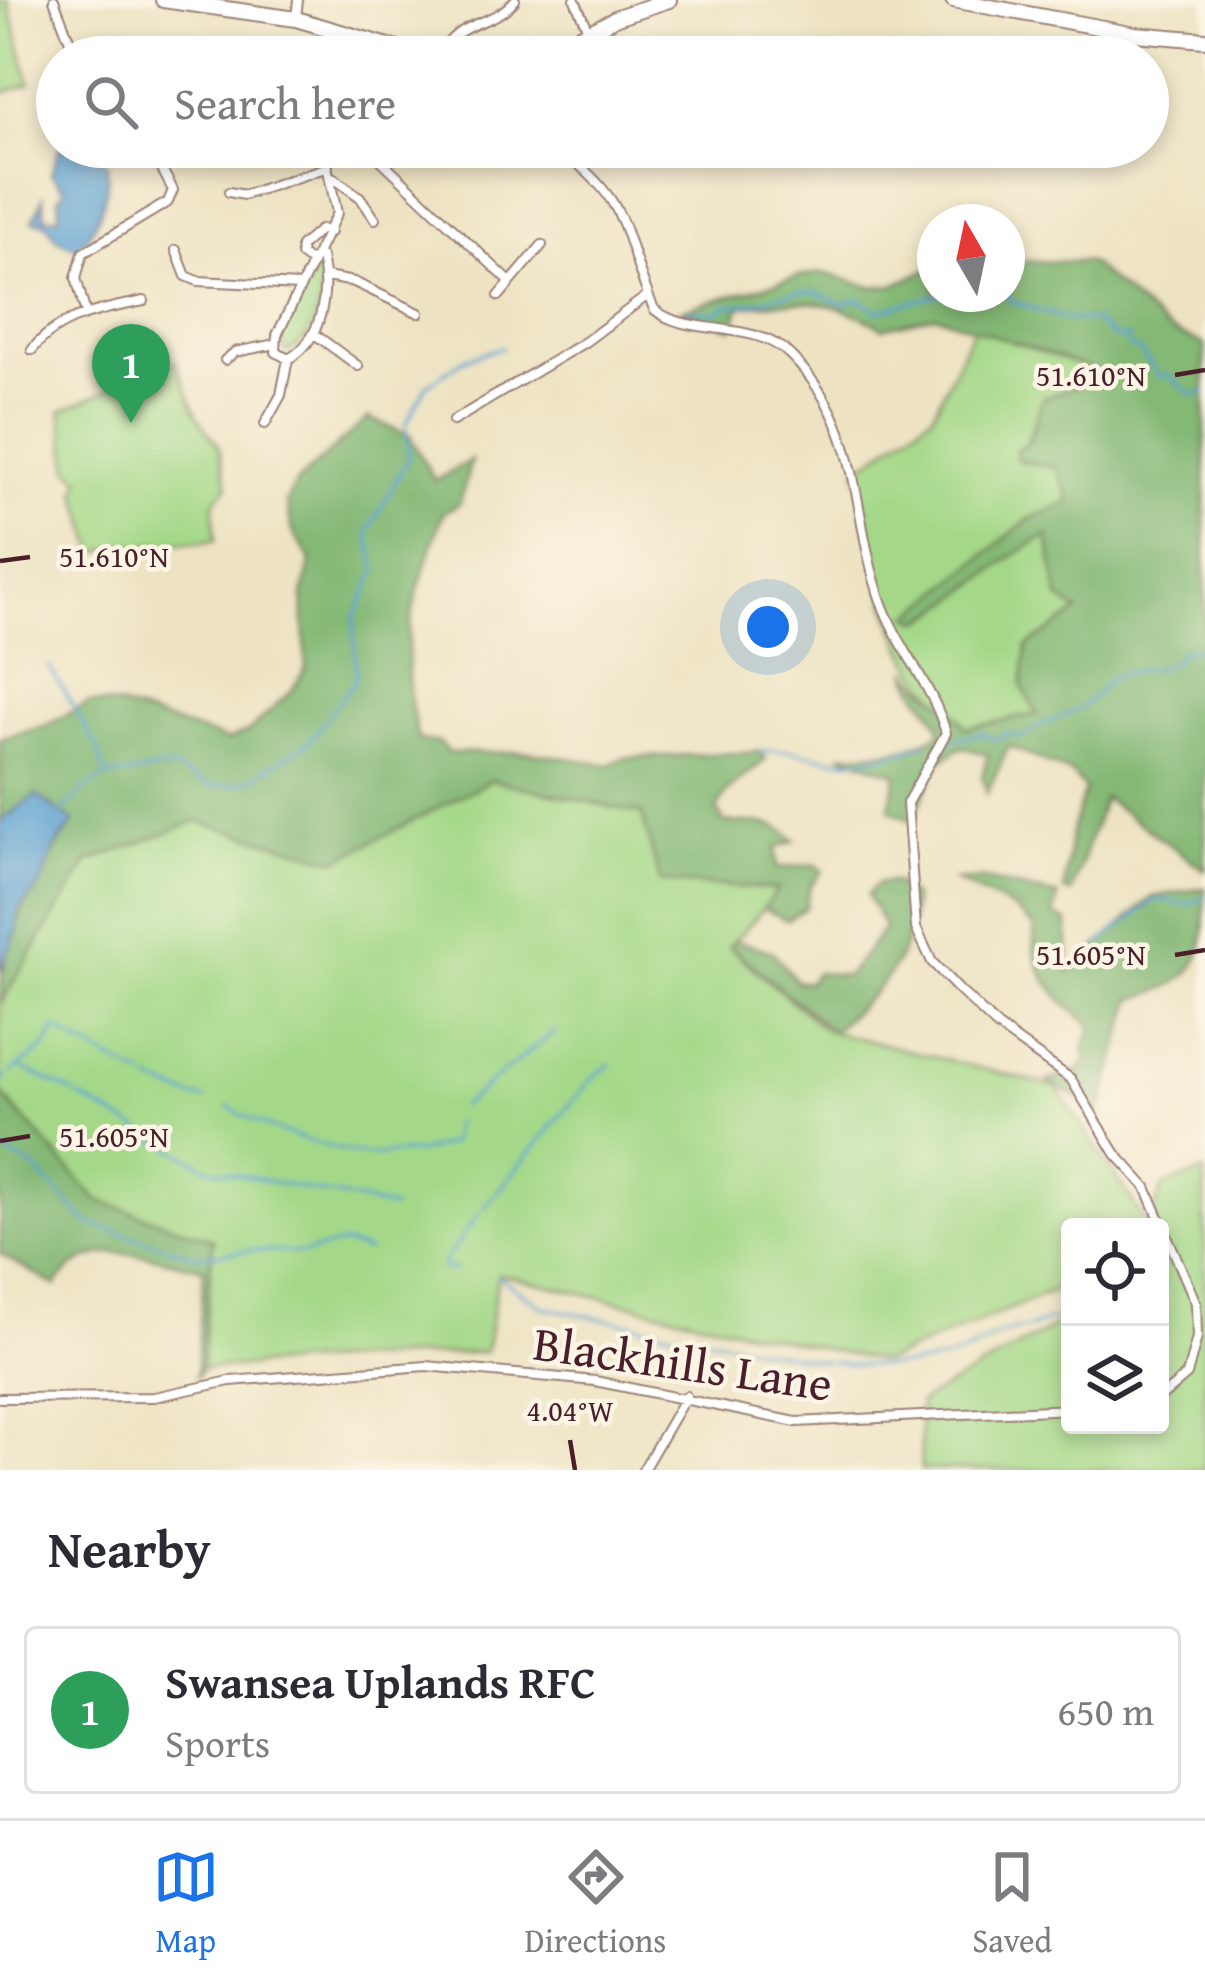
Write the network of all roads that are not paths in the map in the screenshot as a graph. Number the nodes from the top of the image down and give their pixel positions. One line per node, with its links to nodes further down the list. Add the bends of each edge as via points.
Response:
1 (44, 0): 8 (street)
2 (163, 0): 9 (main road)
3 (298, 0): 9 (street)
4 (515, 0): 13 (street)
5 (575, 0): 10 (street)
6 (669, 0): 10 (main road)
7 (953, 0): 15 (main road)
8 (54, 1): 11 (street)
9 (296, 19): 12 (main road)
10 (589, 32): 14 (main road)
11 (68, 36)
12 (366, 36)
13 (453, 36)
14 (581, 36)
15 (1158, 36)
16 (1169, 37): 17 (main road)
17 (1205, 40)
18 (161, 168): 36 (street, via 173,190 168,202 83,253 76,278)
19 (329, 168): 22 (street)
20 (389, 168): 31 (street)
21 (583, 168): 33 (street, via 621,210)
22 (329, 172): 23 (street); 24 (street); 25 (street, via 338,198)
23 (229, 192)
24 (376, 219)
25 (330, 232): 28 (street); 29 (street, via 301,246)
26 (542, 244): 31 (street)
27 (176, 250): 32 (street, via 186,276 198,281)
28 (321, 255): 29 (street); 30 (street)
29 (312, 263): 32 (street)
30 (326, 278): 37 (street, via 354,282); 38 (street)
31 (509, 281): 34 (street)
32 (300, 286): 39 (street)
33 (648, 295): 44 (street); 46 (street, via 667,321 708,323 789,352 832,413 859,484 881,600 946,733 908,803 916,928 932,962 959,990 1071,1079 1146,1187 1196,1303 1194,1352)
34 (499, 296)
35 (144, 301): 36 (street)
36 (86, 314): 40 (street, via 47,330)
37 (419, 314)
38 (313, 333): 41 (street); 43 (street)
39 (276, 344): 41 (street); 42 (street)
40 (32, 350)
41 (288, 359): 45 (street)
42 (225, 360)
43 (358, 366)
44 (453, 421)
45 (265, 424)
46 (1169, 1392)
47 (686, 1396): 48 (street, Blackhills Lane, via 426,1366 230,1381 154,1397); 49 (street, Blackhills Lane, via 796,1422); 50 (street)
48 (0, 1398)
49 (1061, 1409)
50 (643, 1470)

